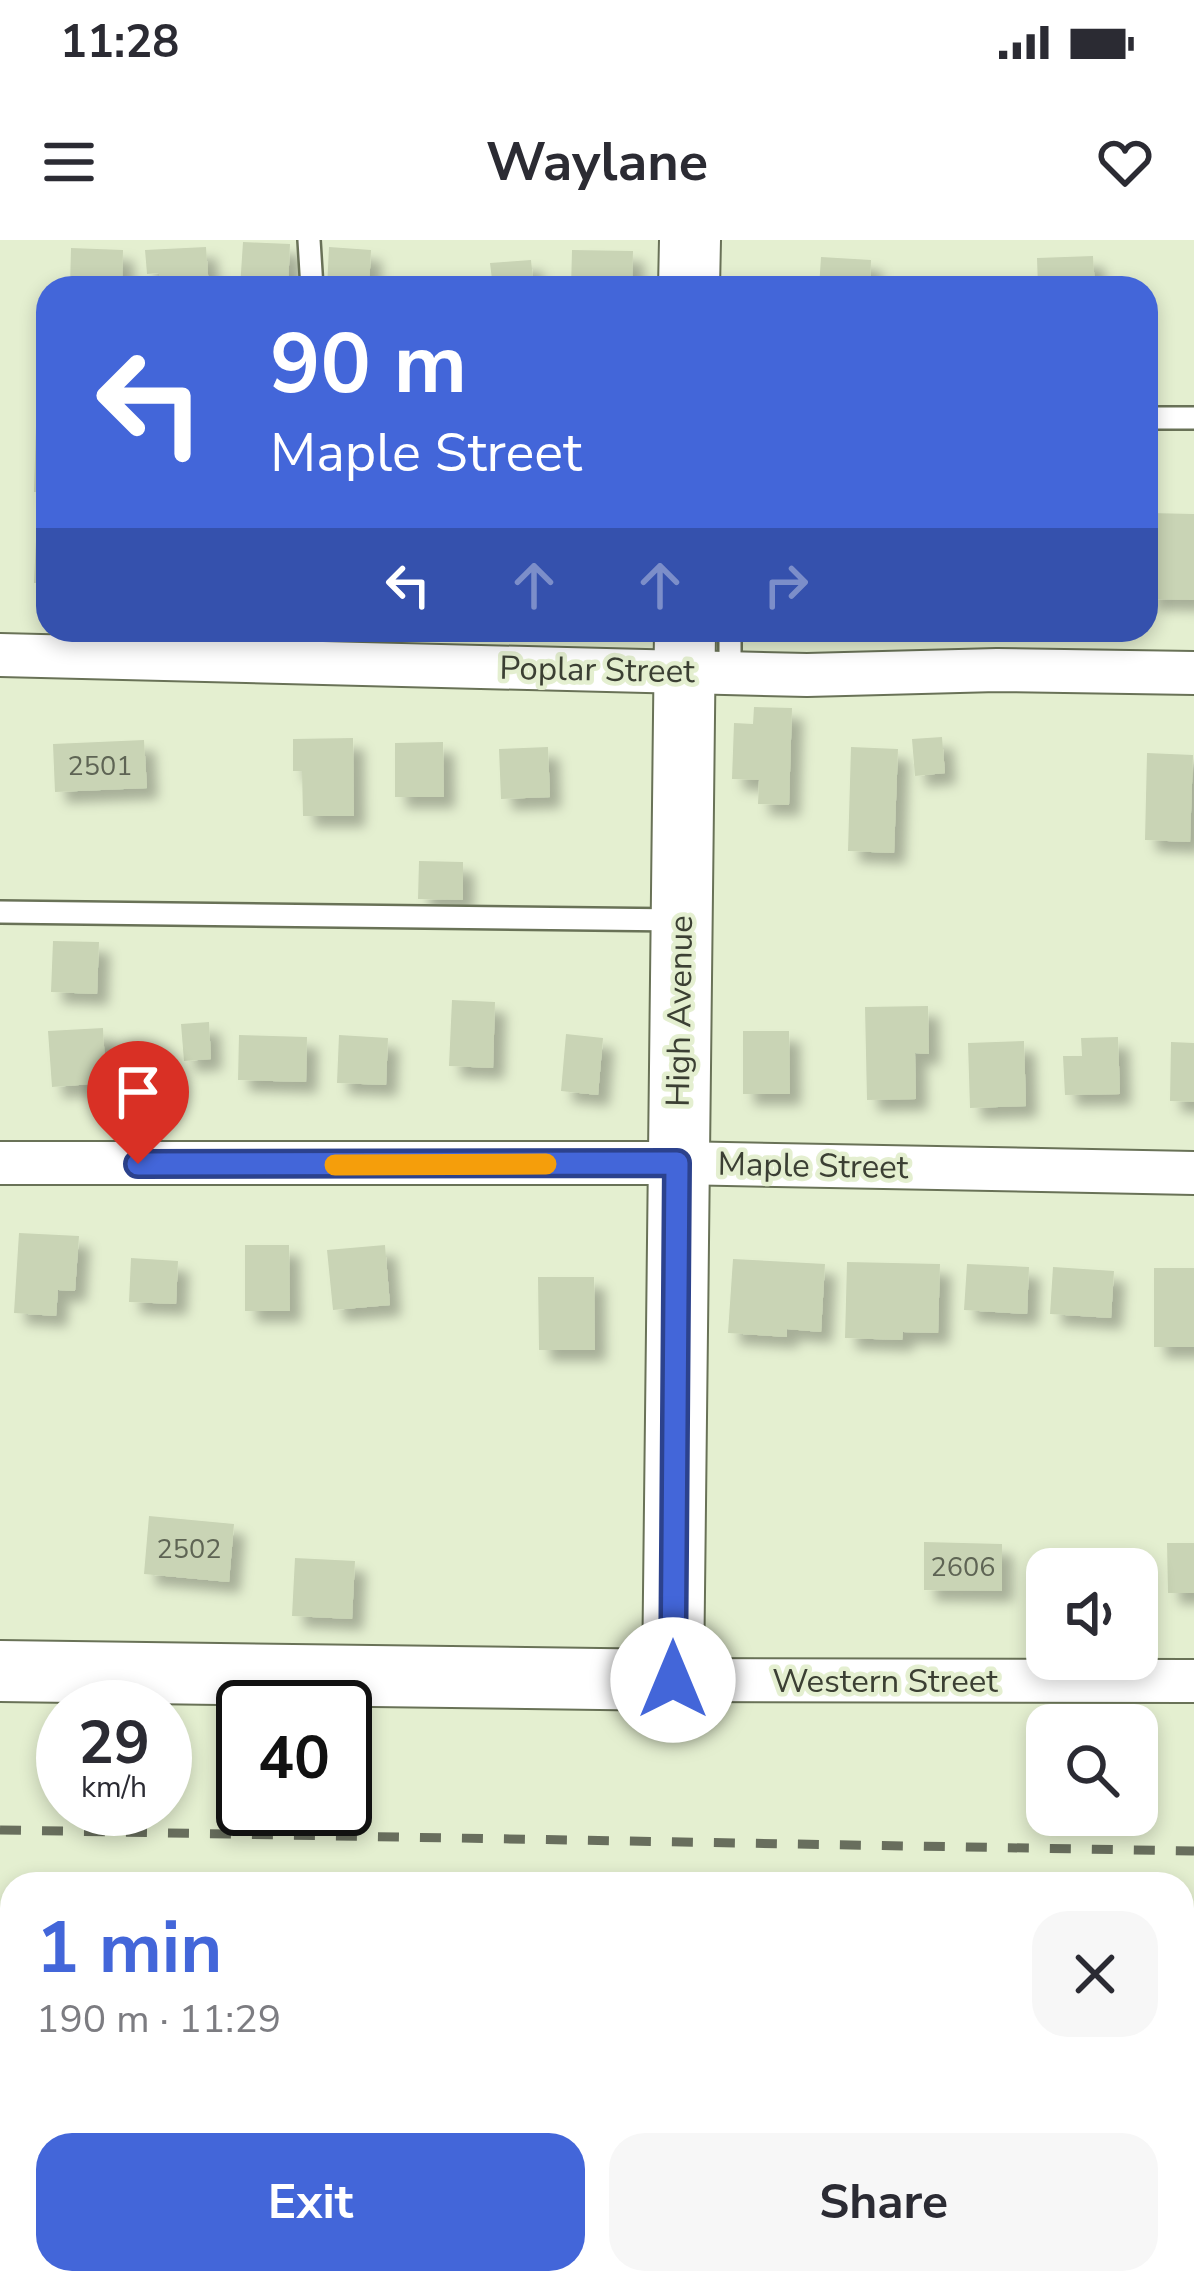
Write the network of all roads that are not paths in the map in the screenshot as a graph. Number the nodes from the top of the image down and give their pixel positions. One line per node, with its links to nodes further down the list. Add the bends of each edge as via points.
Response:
1 (309, 240): 3 (lane)
2 (690, 240): 4 (street)
3 (311, 276)
4 (689, 276)
5 (1158, 418): 6 (lane)
6 (1194, 418)
7 (0, 655): 8 (street, Poplar Street, via 217,664)
8 (700, 658): 9 (street, Poplar Street); 11 (street, High Avenue)
9 (1194, 673)
10 (0, 911): 11 (lane)
11 (681, 920): 13 (street, High Avenue)
12 (0, 1163): 13 (street, Maple Street)
13 (677, 1163): 14 (street, Maple Street); 16 (street, High Avenue)
14 (1194, 1173)
15 (0, 1671): 16 (street, Western Street)
16 (673, 1680): 17 (street, Western Street)
17 (1194, 1681)

